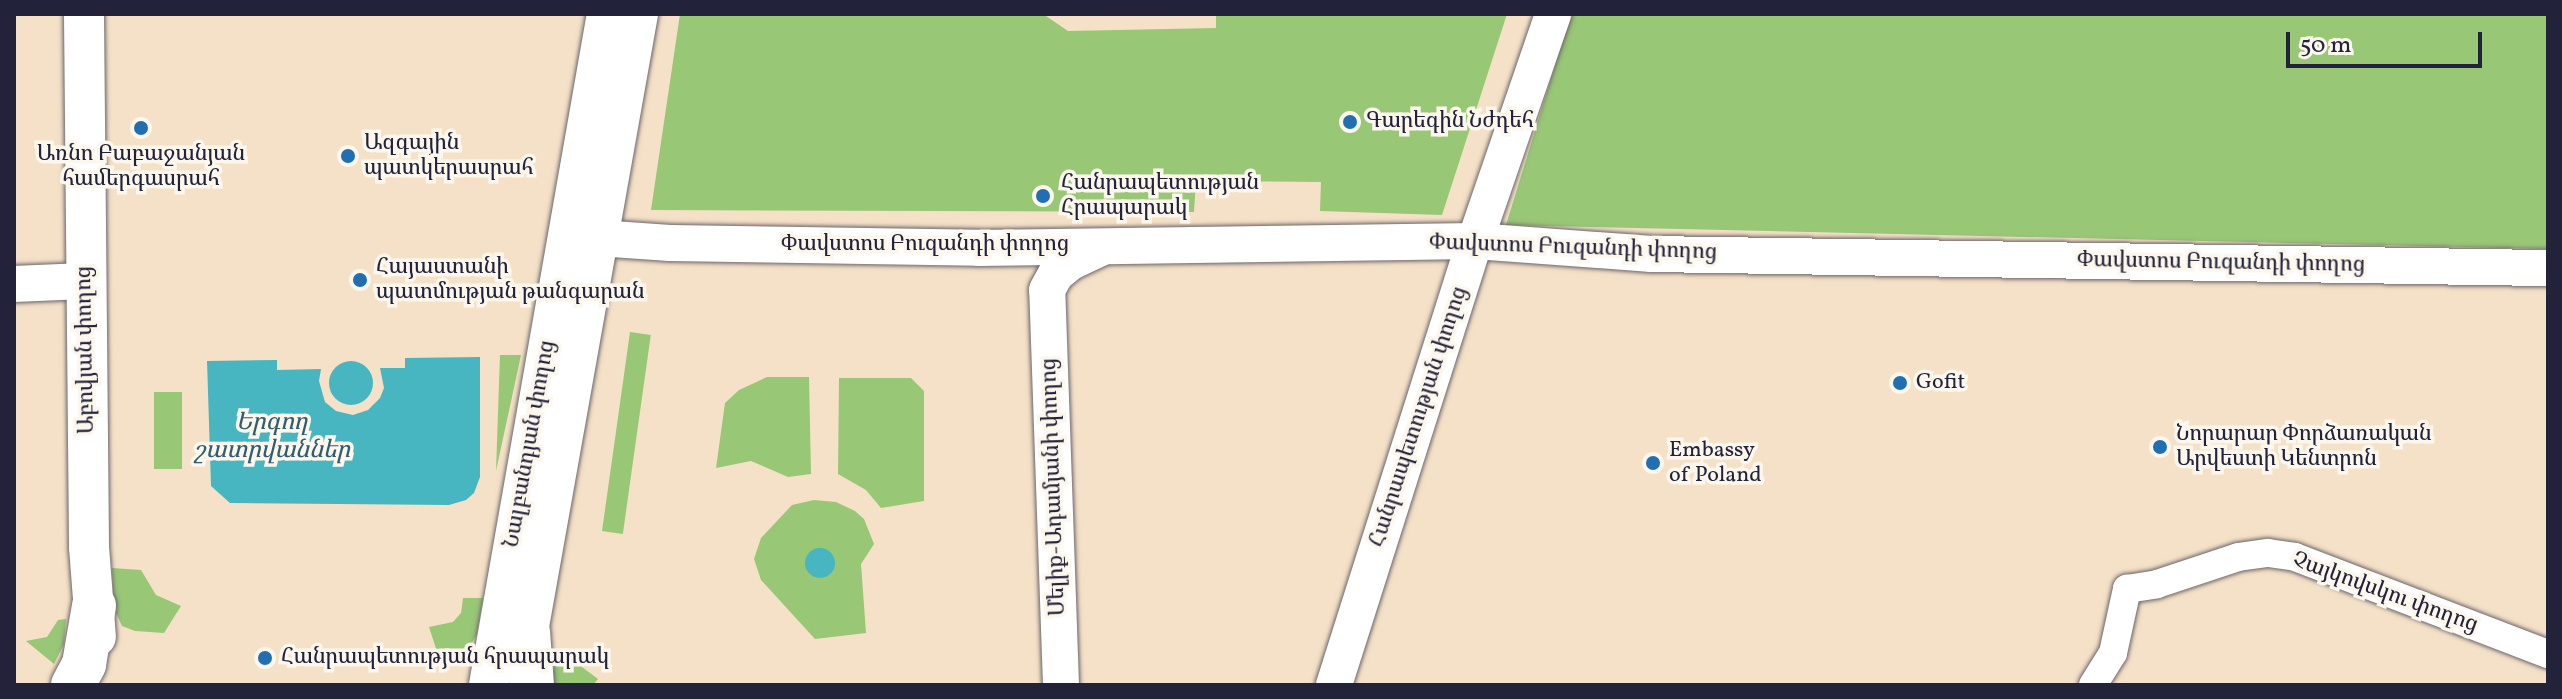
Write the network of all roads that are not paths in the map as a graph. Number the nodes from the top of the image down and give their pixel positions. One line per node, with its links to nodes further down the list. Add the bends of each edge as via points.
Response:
1 (84, 14): 10 (main road, Աբովյան փողոց)
2 (607, 14): 18 (main road, Նալբանդյան փողոց)
3 (638, 14): 5 (main road, Նալբանդյան փողոց)
4 (1553, 14): 6 (street, Հանրապետության փողոց)
5 (598, 238): 8 (street, Փավստոս Բուզանդի փողոց); 14 (main road, Նալբանդյան փողոց)
6 (1475, 241): 7 (street, Փավստոս Բուզանդի փողոց); 9 (street, Փավստոս Բուզանդի փողոց, via 1652,254); 22 (street, Հանրապետության փողոց)
7 (1106, 245): 8 (street, Փավստոս Բուզանդի փողոց); 12 (street, via 1071,262)
8 (960, 248): 12 (street, via 1006,263)
9 (2548, 268)
10 (84, 281): 11 (street); 13 (main road, Աբովյան փողոց)
11 (14, 284)
12 (1047, 290): 21 (street, Մելիք-Ադամյանի փողոց)
13 (94, 606): 16 (main road, via 84,664); 17 (main road, Աբովյան փողոց)
14 (528, 632): 19 (main road, Նալբանդյան փողոց); 20 (main road)
15 (2548, 654): 23 (street, Չայկովսկու փողոց, via 2295,557 2268,553 2127,589 2113,653)
16 (73, 685)
17 (95, 685)
18 (489, 685)
19 (524, 685)
20 (532, 685)
21 (1061, 685)
22 (1334, 685)
23 (2093, 685)

